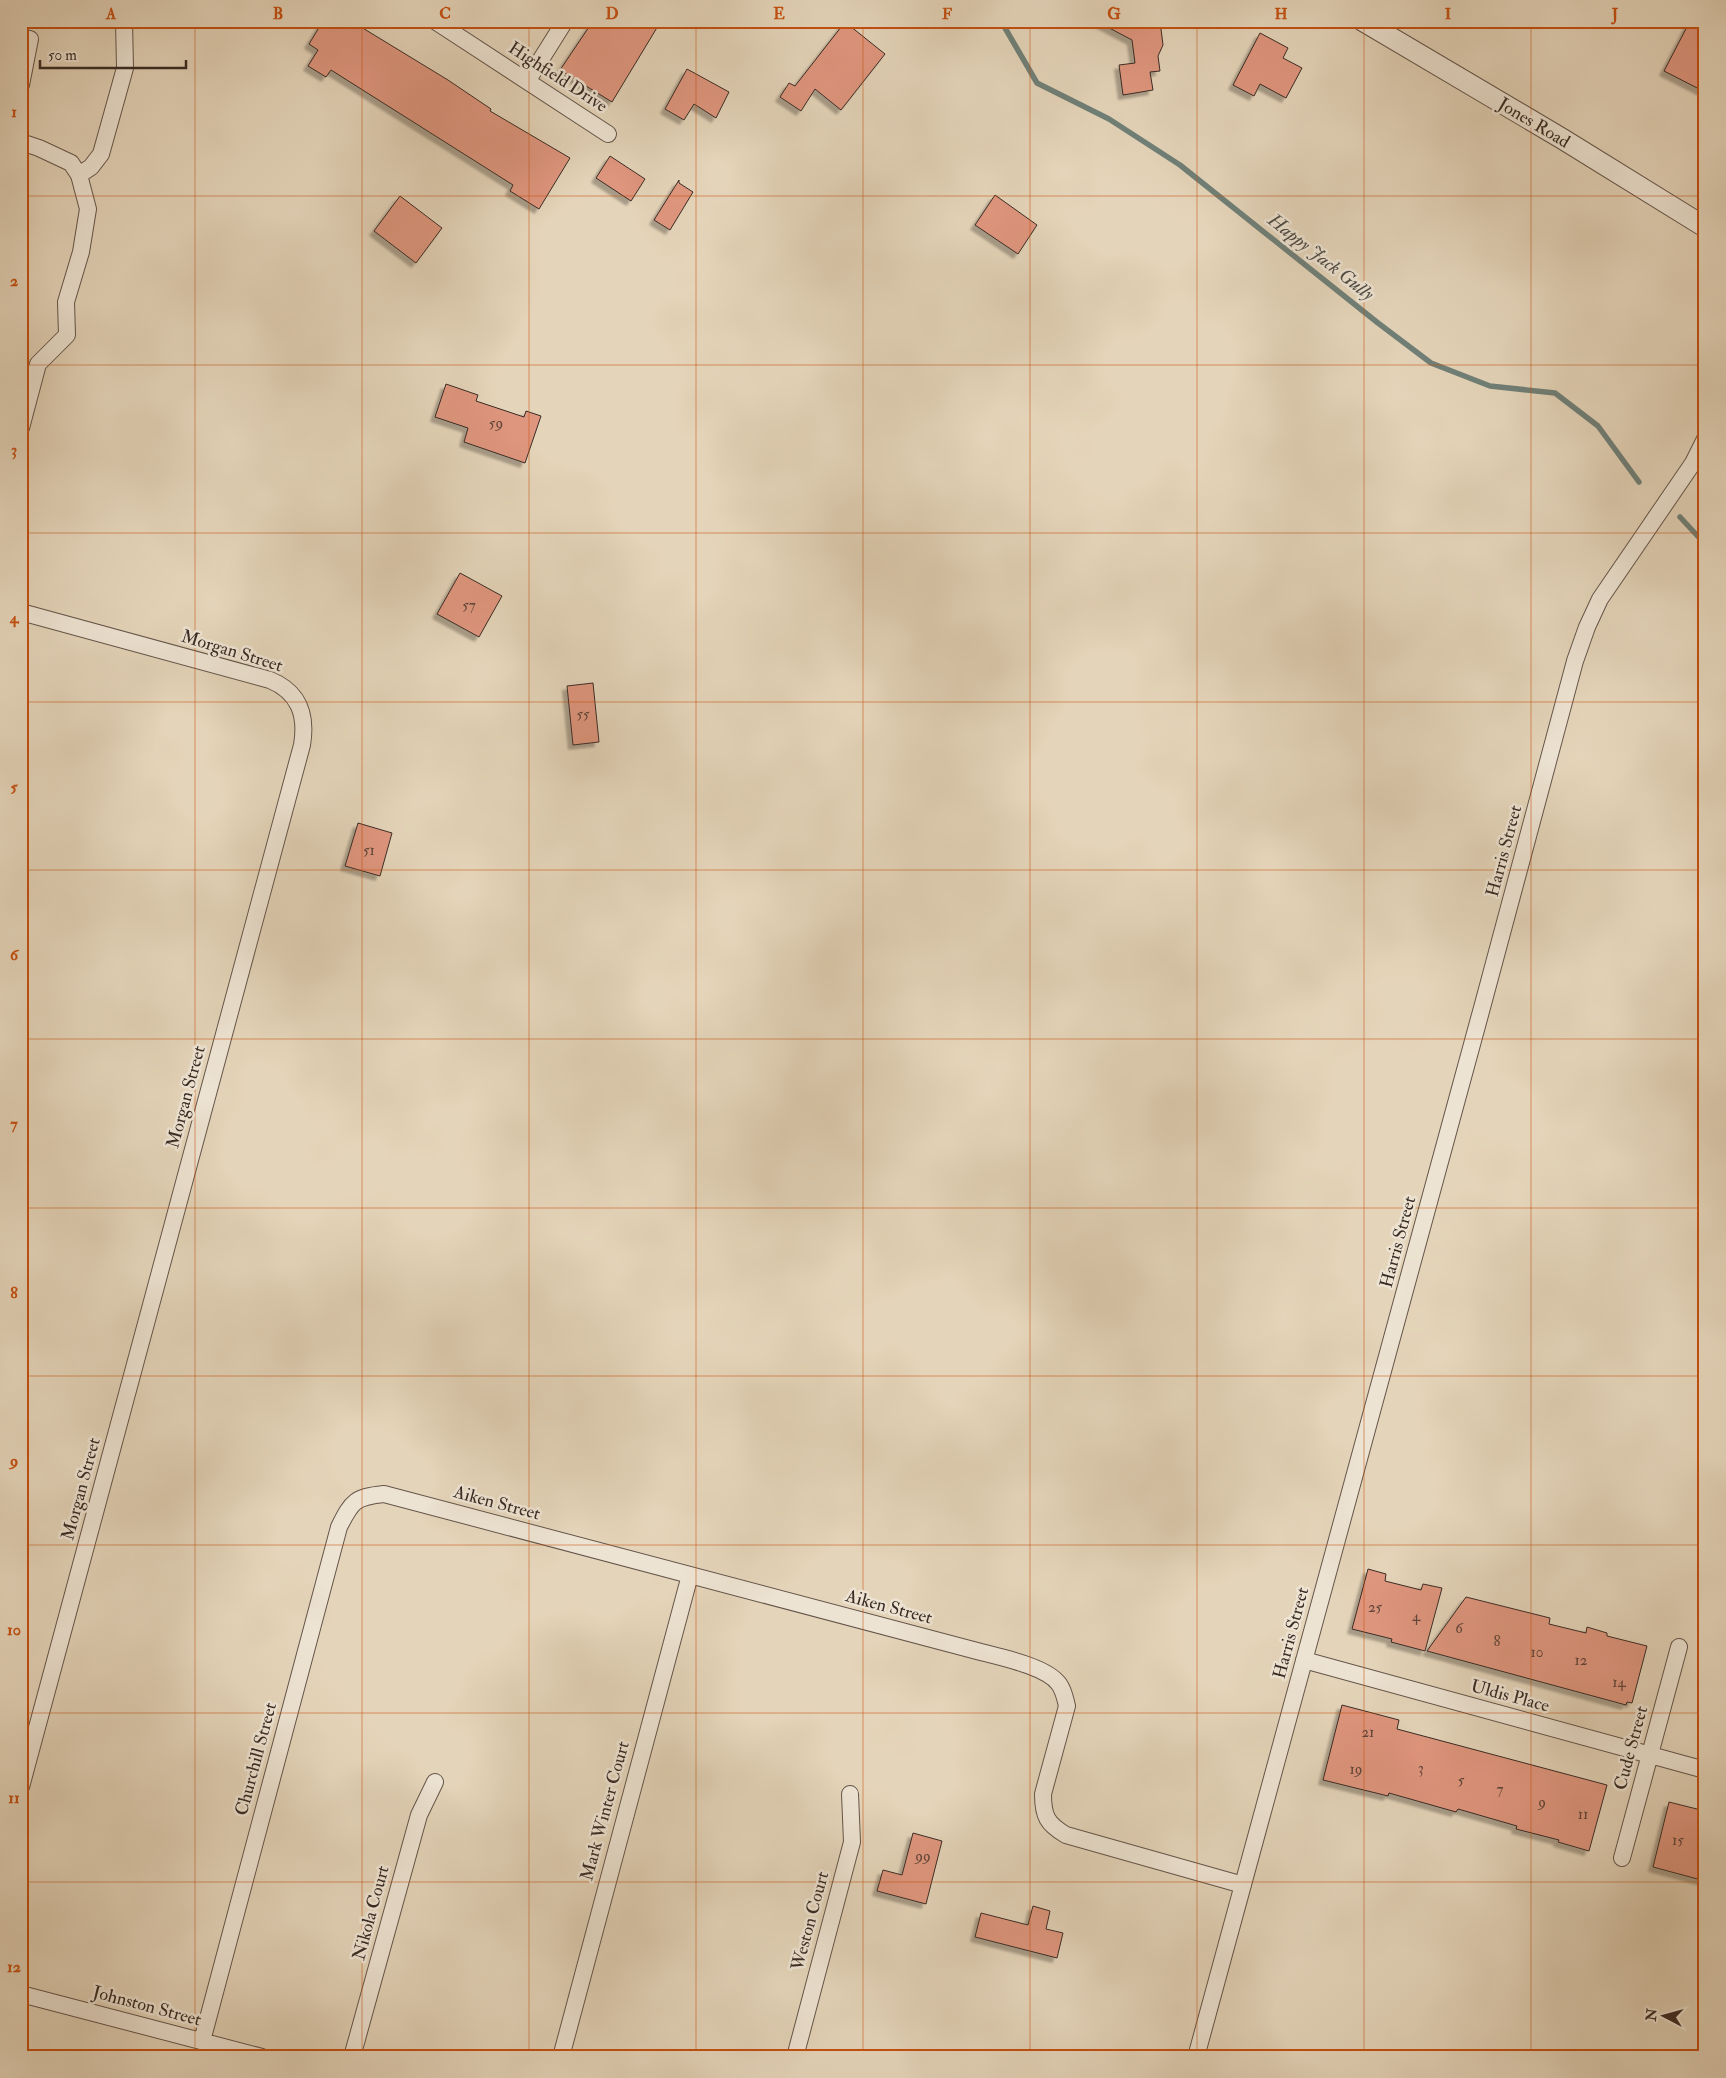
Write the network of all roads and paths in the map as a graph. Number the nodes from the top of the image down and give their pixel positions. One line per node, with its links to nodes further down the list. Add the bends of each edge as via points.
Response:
1 (124, 21): 10 (street, via 125,68 101,154)
2 (435, 21): 6 (street, Highfield Drive)
3 (565, 21): 6 (street)
4 (1363, 21): 11 (street, Jones Road)
5 (30, 39): 7 (street)
6 (528, 80): 8 (street, Highfield Drive)
7 (21, 85)
8 (608, 134)
9 (21, 142): 10 (street, via 71,163)
10 (79, 175): 12 (street, via 88,209 81,252 66,302 67,335 38,364)
11 (1705, 226)
12 (21, 428)
13 (1705, 439): 15 (street, Harris Street)
14 (1705, 449): 15 (street, Harris Street)
15 (1693, 463): 20 (street, Harris Street, via 1600,598 1575,661)
16 (21, 612): 24 (street, Morgan Street, via 270,680 292,694 301,708 304,725 299,754)
17 (365, 1496): 18 (street, Aiken Street, via 384,1494); 29 (street, Churchill Street, via 350,1506 339,1527)
18 (690, 1575): 27 (street, Aiken Street, via 977,1650 1048,1674 1058,1683 1067,1706 1044,1794 1043,1808 1047,1820 1066,1835); 32 (street, Mark Winter Court)
19 (1679, 1647): 21 (street, Cude Street)
20 (1304, 1660): 21 (street, Uldis Place); 27 (street, Harris Street)
21 (1650, 1755): 22 (street, Uldis Place); 26 (street, Cude Street)
22 (1705, 1770)
23 (435, 1782): 31 (street, Nikola Court, via 419,1815)
24 (21, 1787)
25 (850, 1794): 33 (street, Weston Court, via 852,1842)
26 (1622, 1858)
27 (1243, 1885): 34 (street, Harris Street)
28 (21, 1994): 29 (street, Johnston Street)
29 (202, 2041): 30 (street, Johnston Street)
30 (262, 2057)
31 (352, 2057)
32 (560, 2057)
33 (795, 2057)
34 (1196, 2057)

